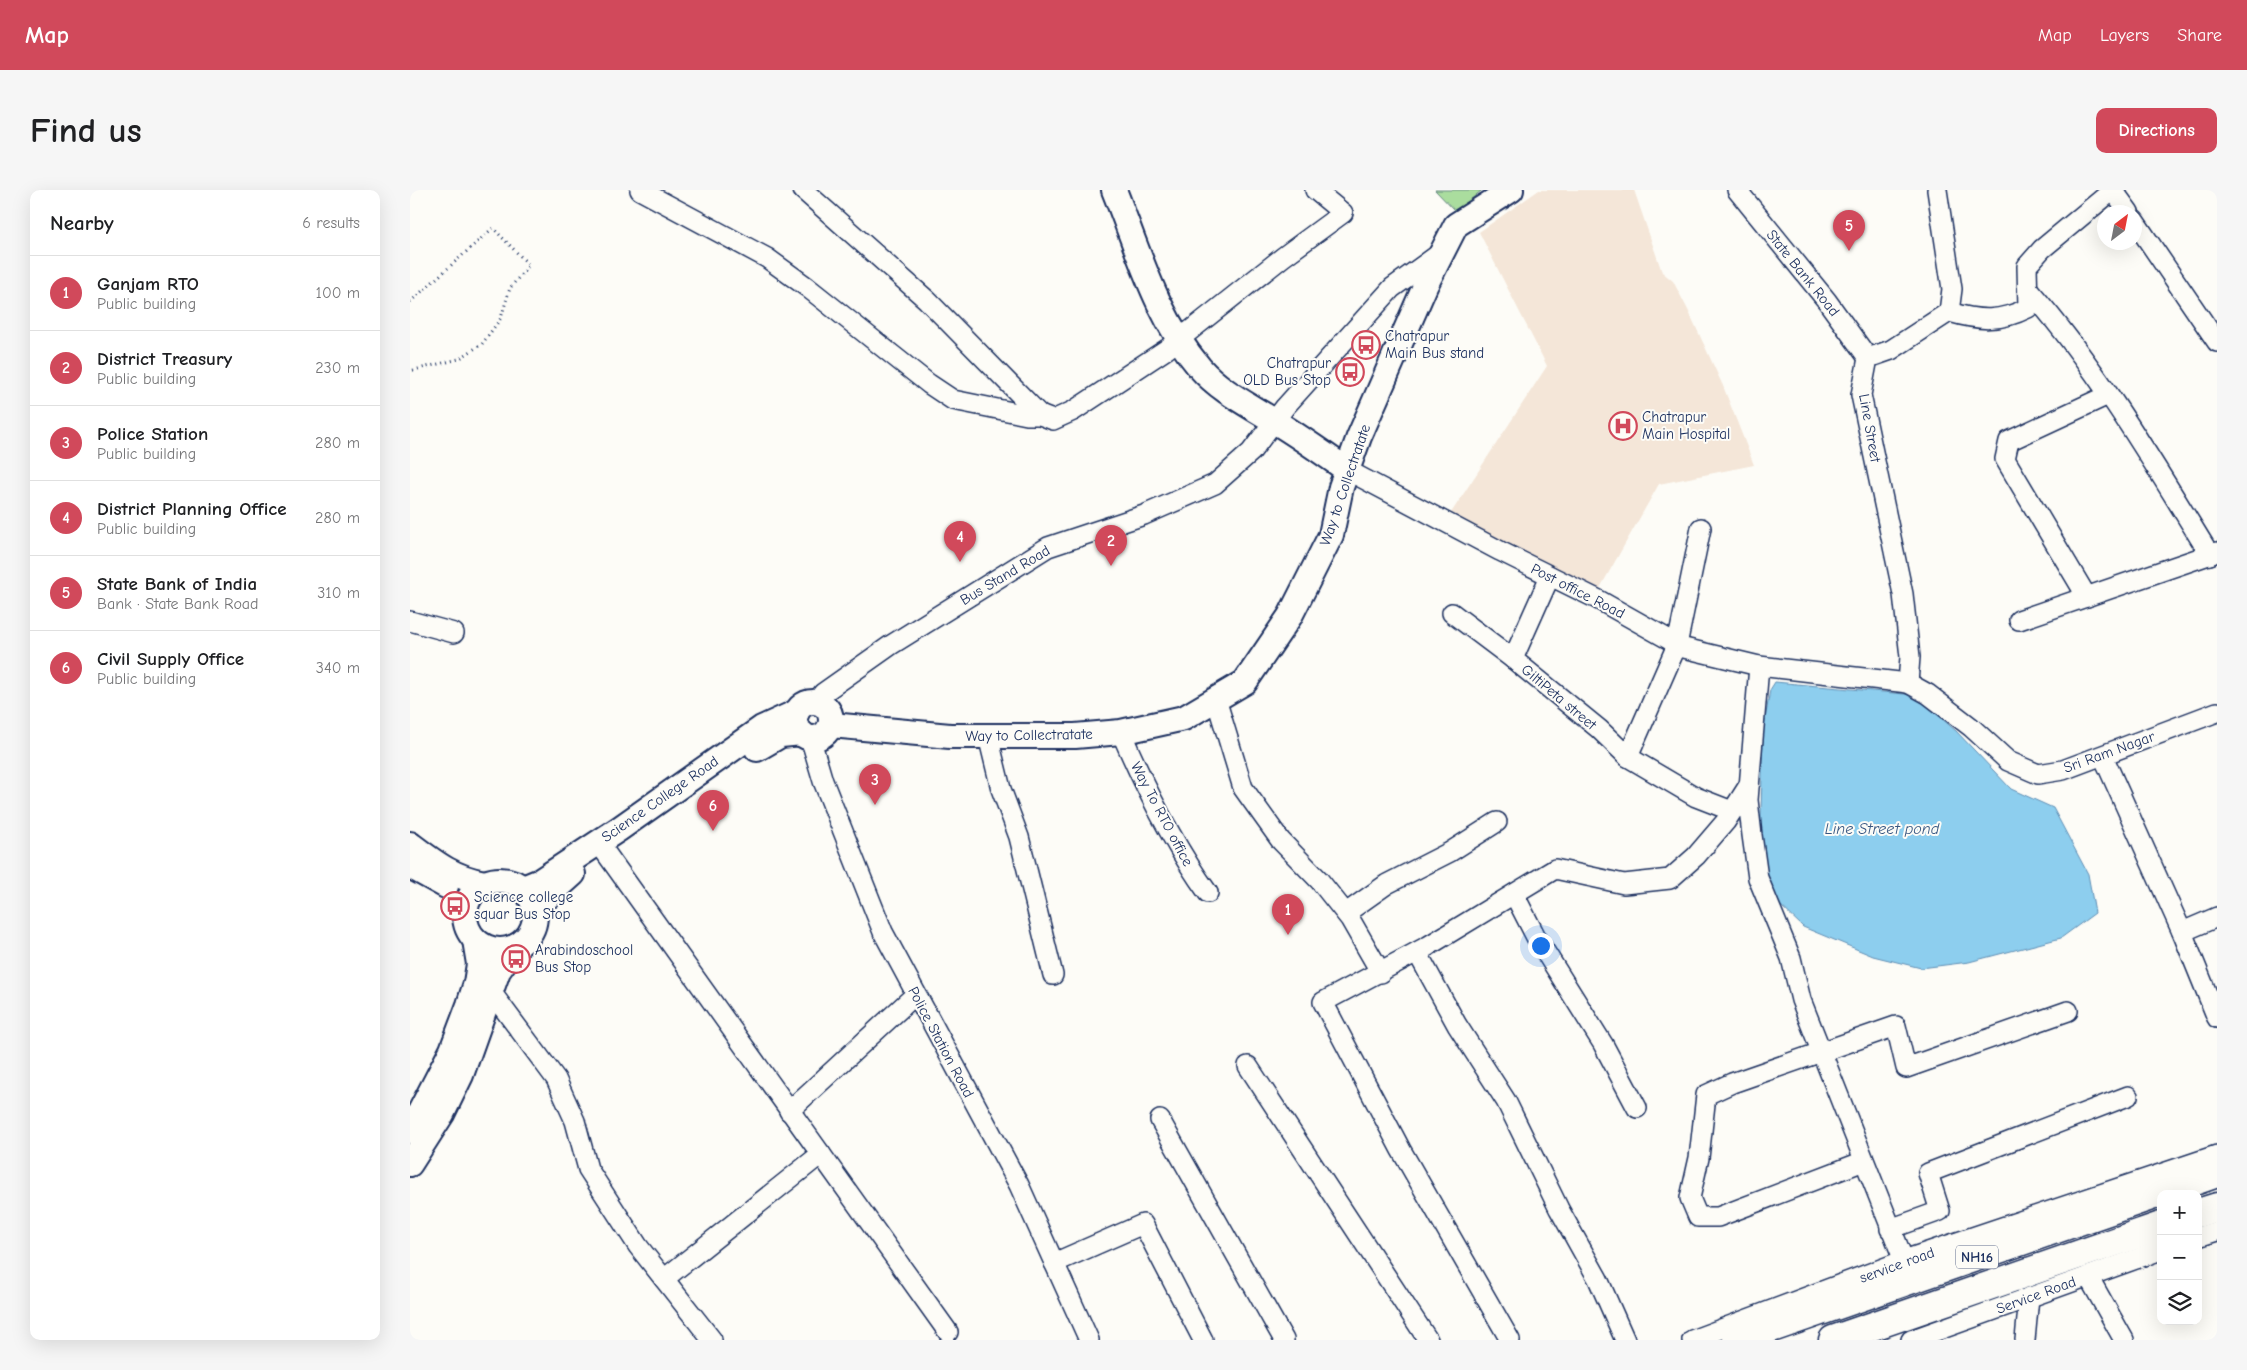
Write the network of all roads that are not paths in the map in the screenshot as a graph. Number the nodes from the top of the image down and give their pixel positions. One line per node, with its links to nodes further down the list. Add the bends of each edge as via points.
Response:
1 (640, 190): 18 (street, via 767,258 921,379 953,400)
2 (803, 190): 18 (street, via 927,300)
3 (1114, 190): 14 (main road, Post office Road, via 1146,277 1166,320)
4 (1315, 190): 14 (street, via 1343,213)
5 (1511, 190): 11 (main road, Way to Collectratate, via 1456,225)
6 (1737, 190): 16 (street, State Bank Road, via 1827,301)
7 (1938, 190): 13 (street, via 1952,289)
8 (2113, 190): 9 (street); 12 (street, via 2042,249 2027,266)
9 (2124, 205)
10 (2142, 232): 15 (street)
11 (1443, 250): 19 (street, Bus Stand Road, via 1392,288); 20 (main road, Way to Collectratate, via 1394,355)
12 (2029, 290): 13 (street, via 2028,308 2009,318 1981,320); 17 (street, via 2053,317)
13 (1949, 312): 16 (street, via 1891,350)
14 (1179, 338): 18 (street, via 1073,411 1053,420); 19 (main road, Post office Road, via 1201,369 1228,393)
15 (2217, 342)
16 (1868, 358): 32 (street, Line Street, via 1862,395 1903,594 1910,656)
17 (2108, 396): 22 (street); 24 (street, via 2009,441 2005,459)
18 (1040, 415)
19 (1275, 421): 20 (main road, Post office Road); 35 (street, Bus Stand Road, via 1250,452 1215,484 1144,516 1048,547 891,645 824,693)
20 (1347, 470): 23 (street, Post office Road); 33 (main road, Way to Collectratate, via 1331,535 1290,616 1245,682)
21 (1701, 528): 29 (street)
22 (2213, 553): 24 (street)
23 (1550, 576): 29 (street, Post office Road); 30 (street, GiltiPeta street)
24 (2087, 596): 27 (street)
25 (1452, 613): 30 (street)
26 (410, 620): 28 (street)
27 (2018, 620)
28 (454, 633)
29 (1677, 645): 31 (street, Post office Road); 39 (street)
30 (1513, 659): 39 (street, GiltiPeta street)
31 (1759, 666): 32 (street, Post office Road); 40 (street)
32 (1908, 683): 38 (street, Sri Ram Nagar, via 1971,727 2008,761 2038,774 2063,770)
33 (1216, 699): 36 (main road, Way to Collectratate, via 1184,718); 52 (street, via 1243,788 1281,841)
34 (2217, 712): 38 (street, Sri Ram Nagar)
35 (806, 721): 37 (main road, Way to Collectratate, via 827,708 831,725 950,736); 44 (main road, Science College Road); 61 (street, Police Station Road, via 823,781 883,932)
36 (1122, 732): 37 (main road, Way to Collectratate, via 1074,736); 48 (street, Way To RTO office, via 1161,818)
37 (988, 736): 59 (street, via 1001,788 1019,837)
38 (2103, 756): 54 (street)
39 (1628, 757): 41 (street, GiltiPeta street, via 1696,796)
40 (1749, 785): 41 (street); 64 (street, via 1758,878 1790,958 1800,1000)
41 (1732, 811): 49 (street, via 1696,856 1670,879 1624,884 1555,869)
42 (1497, 822): 52 (street, via 1450,852 1387,884)
43 (410, 844): 46 (main road, via 464,879)
44 (602, 847): 47 (main road, Science College Road); 51 (main road, Science College Road); 68 (street)
45 (410, 866): 50 (main road, via 455,891)
46 (485, 882): 47 (main road, via 505,880); 50 (main road)
47 (523, 888): 51 (main road)
48 (1208, 893)
49 (1514, 894): 57 (street); 67 (street)
50 (466, 903): 55 (main road, via 465,922)
51 (535, 908): 56 (main road, via 536,920 532,931)
52 (1346, 913): 58 (street)
53 (2217, 918): 54 (street)
54 (2182, 932): 63 (street)
55 (475, 940): 56 (main road, via 492,949); 70 (main road, via 476,983 452,1050)
56 (515, 947): 60 (main road, via 498,971)
57 (1417, 952): 58 (street); 95 (street, via 1457,1025 1506,1101 1559,1209 1598,1279)
58 (1381, 973): 94 (street, via 1323,1002 1420,1184)
59 (1053, 975)
60 (492, 993): 74 (main road, via 461,1075 442,1114); 86 (street, via 556,1079 574,1121 588,1169 638,1246)
61 (915, 996): 68 (street); 84 (street, Police Station Road, via 1019,1185)
62 (2068, 1011): 64 (street, via 1906,1068 1896,1026)
63 (2217, 1018)
64 (1822, 1052): 73 (street); 73 (street, via 1732,1082 1706,1095 1699,1158 1690,1198 1698,1216 1718,1217)
65 (1248, 1066): 93 (street)
66 (2128, 1096): 79 (street, via 1928,1173 1940,1211)
67 (1637, 1108)
68 (790, 1111): 71 (street)
69 (1160, 1120): 92 (street)
70 (410, 1131)
71 (821, 1154): 86 (street); 88 (street)
72 (2217, 1155): 83 (street, service road)
73 (1864, 1161): 79 (street)
74 (410, 1164)
75 (2217, 1173): 97 (highway, NH16)
76 (2217, 1207): 77 (highway)
77 (2202, 1213)
78 (2157, 1227): 98 (highway, NH16)
79 (1890, 1229): 83 (street)
80 (2217, 1231): 81 (street)
81 (2202, 1236)
82 (2157, 1251): 85 (street, Service Road)
83 (1904, 1261): 96 (street, service road)
84 (1054, 1263): 90 (street, Police Station Road); 91 (street, via 1143,1224)
85 (2088, 1276): 87 (street, Service Road); 101 (street)
86 (664, 1279): 89 (street)
87 (2029, 1297): 99 (street, Service Road); 100 (street)
88 (948, 1332)
89 (712, 1340)
90 (1089, 1340)
91 (1203, 1340)
92 (1284, 1340)
93 (1428, 1340)
94 (1510, 1340)
95 (1625, 1340)
96 (1692, 1340)
97 (1737, 1340)
98 (1833, 1340)
99 (1911, 1340)
100 (2024, 1340)
101 (2124, 1340)

